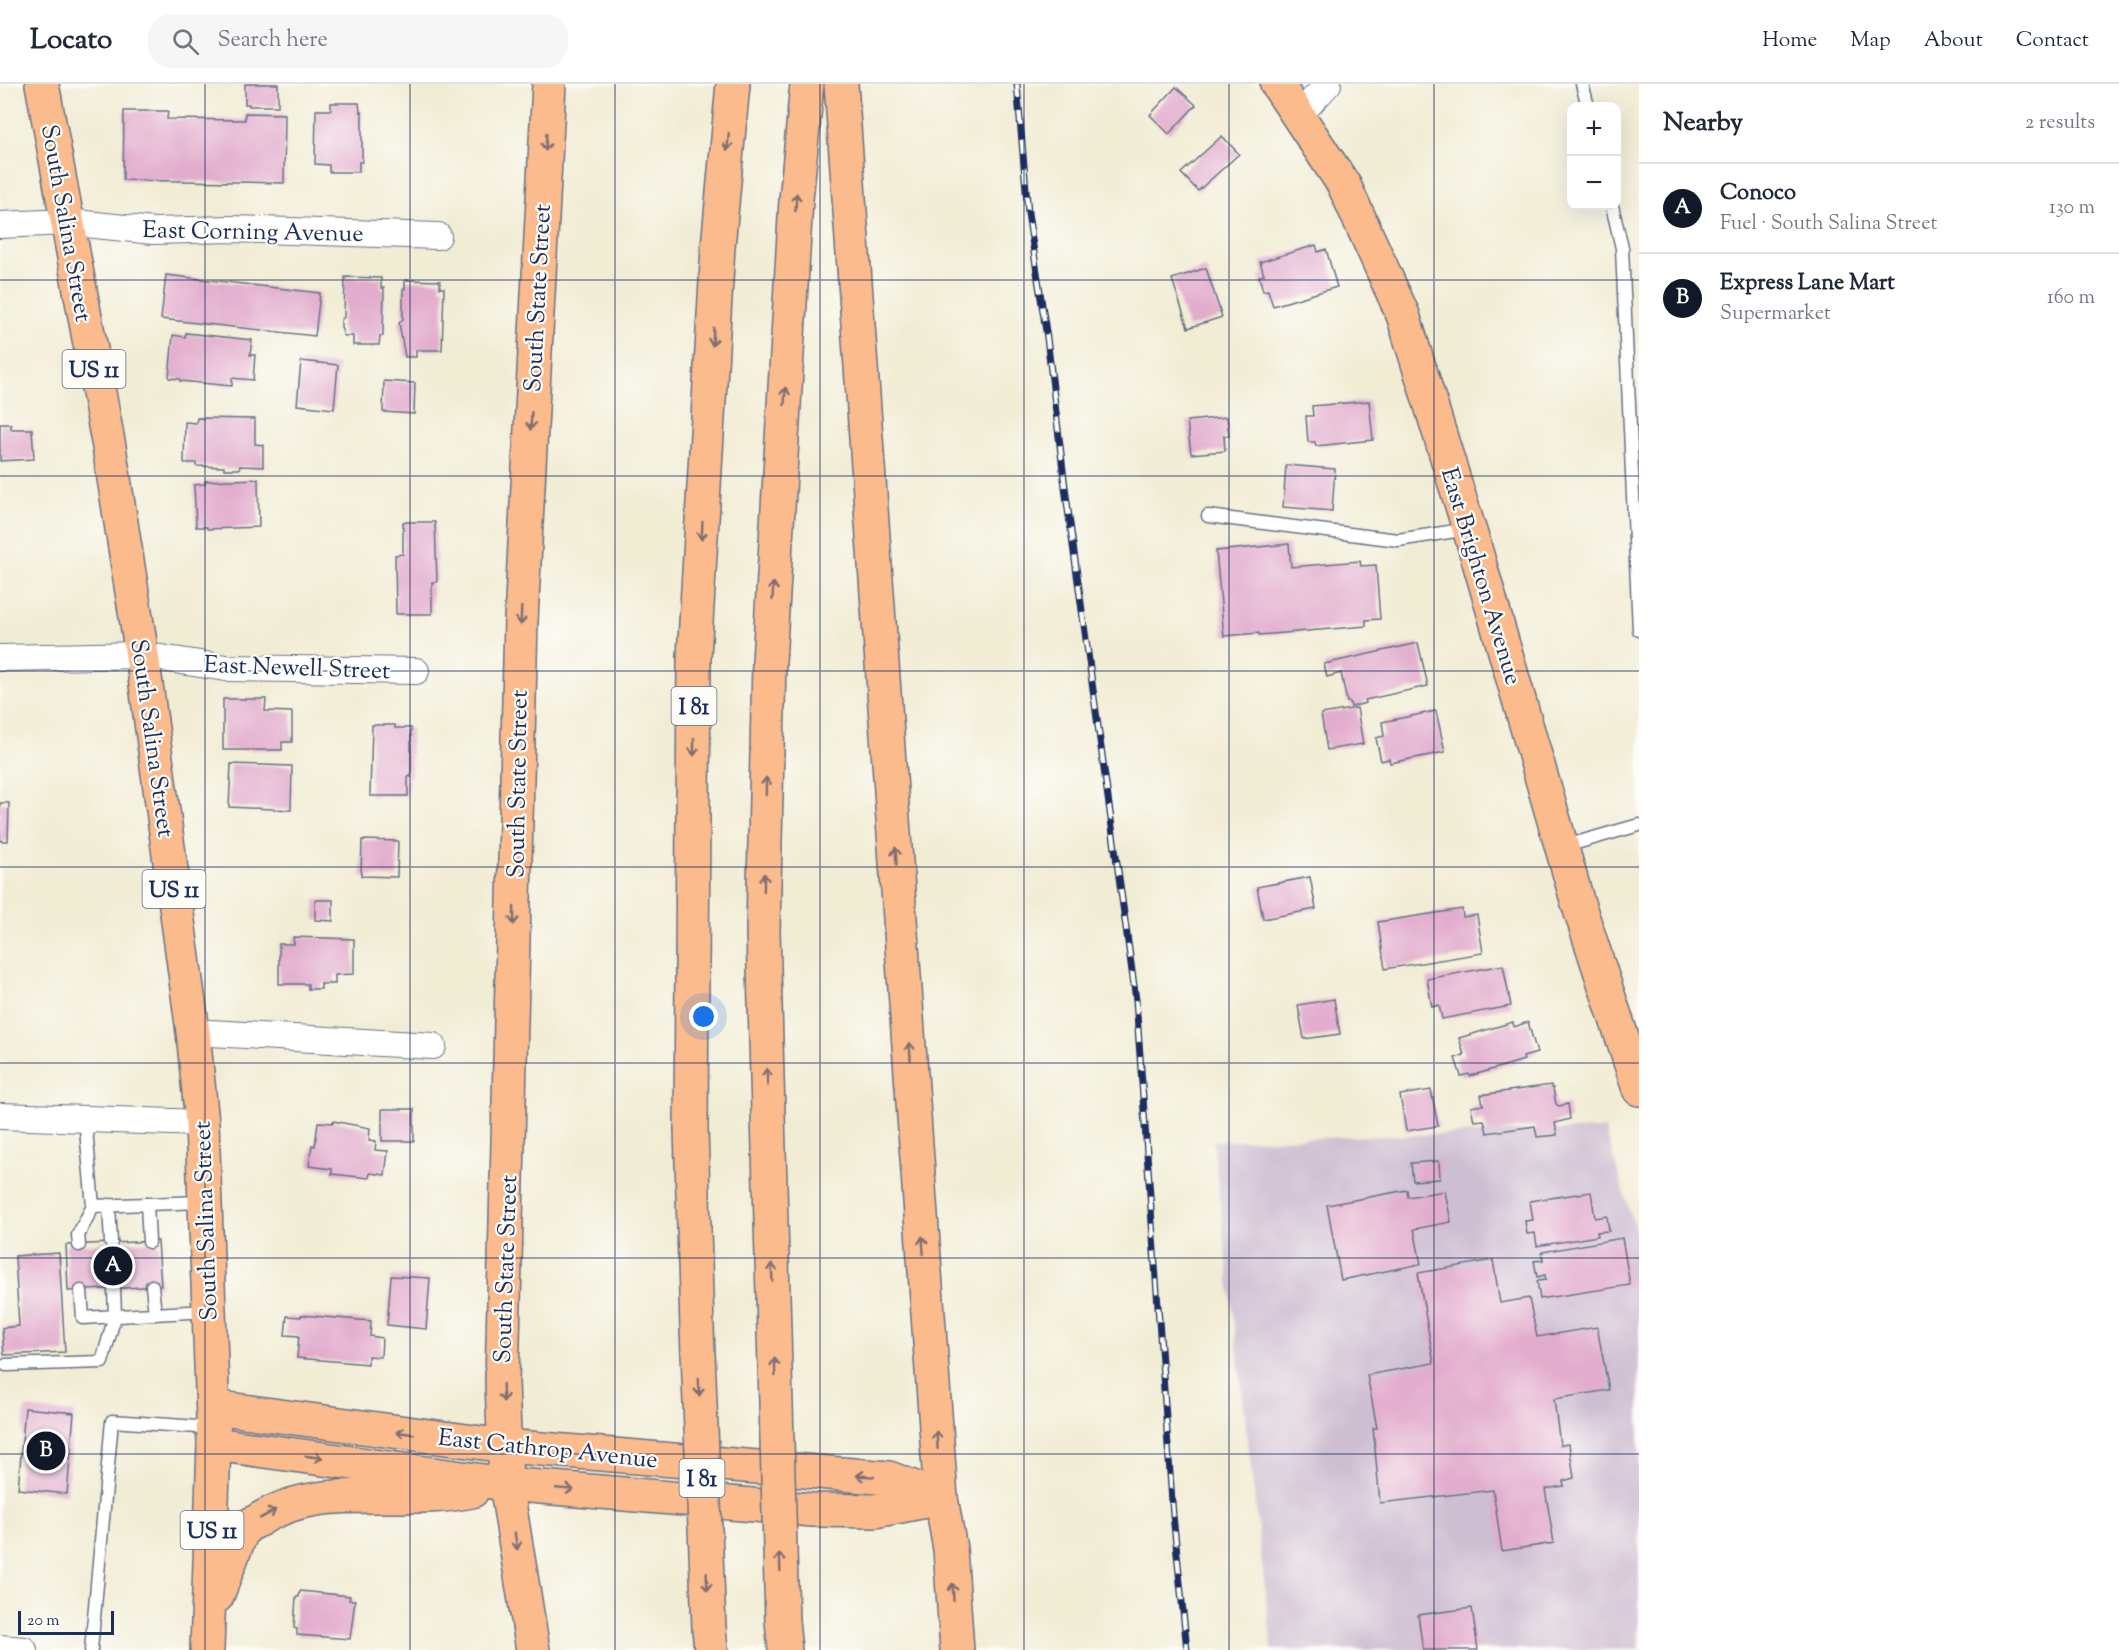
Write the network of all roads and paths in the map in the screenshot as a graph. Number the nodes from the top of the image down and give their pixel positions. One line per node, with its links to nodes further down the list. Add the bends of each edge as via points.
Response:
1 (42, 84): 12 (main road, South Salina Street / US 11)
2 (549, 84): 44 (main road, South State Street, one-way to 44, via 521,620 502,1382)
3 (733, 84): 49 (main road, I 81, one-way to 49, bridge, via 718,247 694,657 691,1129)
4 (807, 84): 48 (main road, one-way to 4, bridge, via 763,931 769,662 796,200)
5 (841, 84): 46 (main road, one-way to 5)
6 (1277, 84): 10 (main road, East Brighton Avenue)
7 (1328, 84): 10 (street)
8 (1582, 84): 9 (lane)
9 (1587, 102)
10 (1298, 116): 16 (main road, East Brighton Avenue, via 1344,185 1403,315)
11 (1613, 210): 17 (lane, via 1622,248)
12 (67, 222): 13 (street, East Corning Avenue); 14 (street, East Corning Avenue, via 153,231 232,229); 18 (main road, South Salina Street / US 11, via 109,447)
13 (0, 225)
14 (438, 236)
15 (1208, 516): 16 (lane, via 1398,540)
16 (1469, 529): 22 (main road, East Brighton Avenue)
17 (1639, 630)
18 (142, 656): 19 (street, East Newell Street); 20 (street, East Newell Street, via 226,668); 23 (main road, South Salina Street / US 11)
19 (0, 658)
20 (416, 671)
21 (1639, 825): 22 (lane)
22 (1562, 847): 25 (main road, East Brighton Avenue)
23 (193, 1032): 24 (street); 28 (main road, South Salina Street / US 11)
24 (433, 1046)
25 (1639, 1089)
26 (0, 1116): 27 (street)
27 (85, 1119): 28 (street); 32 (lane)
28 (202, 1123): 29 (main road, South Salina Street / US 11)
29 (205, 1202): 30 (lane); 39 (main road, South Salina Street / US 11)
30 (147, 1204): 31 (lane); 33 (lane)
31 (109, 1205): 32 (lane); 34 (lane)
32 (93, 1206): 35 (lane, via 78,1235)
33 (149, 1242)
34 (111, 1243)
35 (79, 1245)
36 (152, 1286): 40 (lane)
37 (114, 1289): 41 (lane)
38 (81, 1291): 41 (lane, via 83,1318)
39 (209, 1311): 40 (lane); 43 (main road, South Salina Street / US 11)
40 (155, 1314): 41 (lane)
41 (115, 1316): 42 (lane, via 102,1362)
42 (6, 1365)
43 (213, 1426): 44 (main road, East Cathrop Avenue, one-way to 43); 45 (main road, East Cathrop Avenue, one-way to 45); 47 (main road, South Salina Street / US 11); 52 (lane, via 112,1421)
44 (505, 1446): 45 (main road, South State Street); 46 (main road, East Cathrop Avenue, one-way to 44, via 889,1478)
45 (507, 1484): 46 (main road, East Cathrop Avenue, one-way to 46, via 813,1510 875,1511); 47 (main road, one-way to 45, via 244,1529 271,1511 306,1500 449,1496); 54 (main road, South State Street, one-way to 54)
46 (941, 1498): 55 (main road, one-way to 46, via 950,1549)
47 (209, 1616): 53 (main road, South Salina Street / US 11)
48 (783, 1635)
49 (710, 1639)
50 (0, 1648): 51 (street)
51 (24, 1650)
52 (91, 1650)
53 (207, 1650)
54 (533, 1650)
55 (957, 1650)

